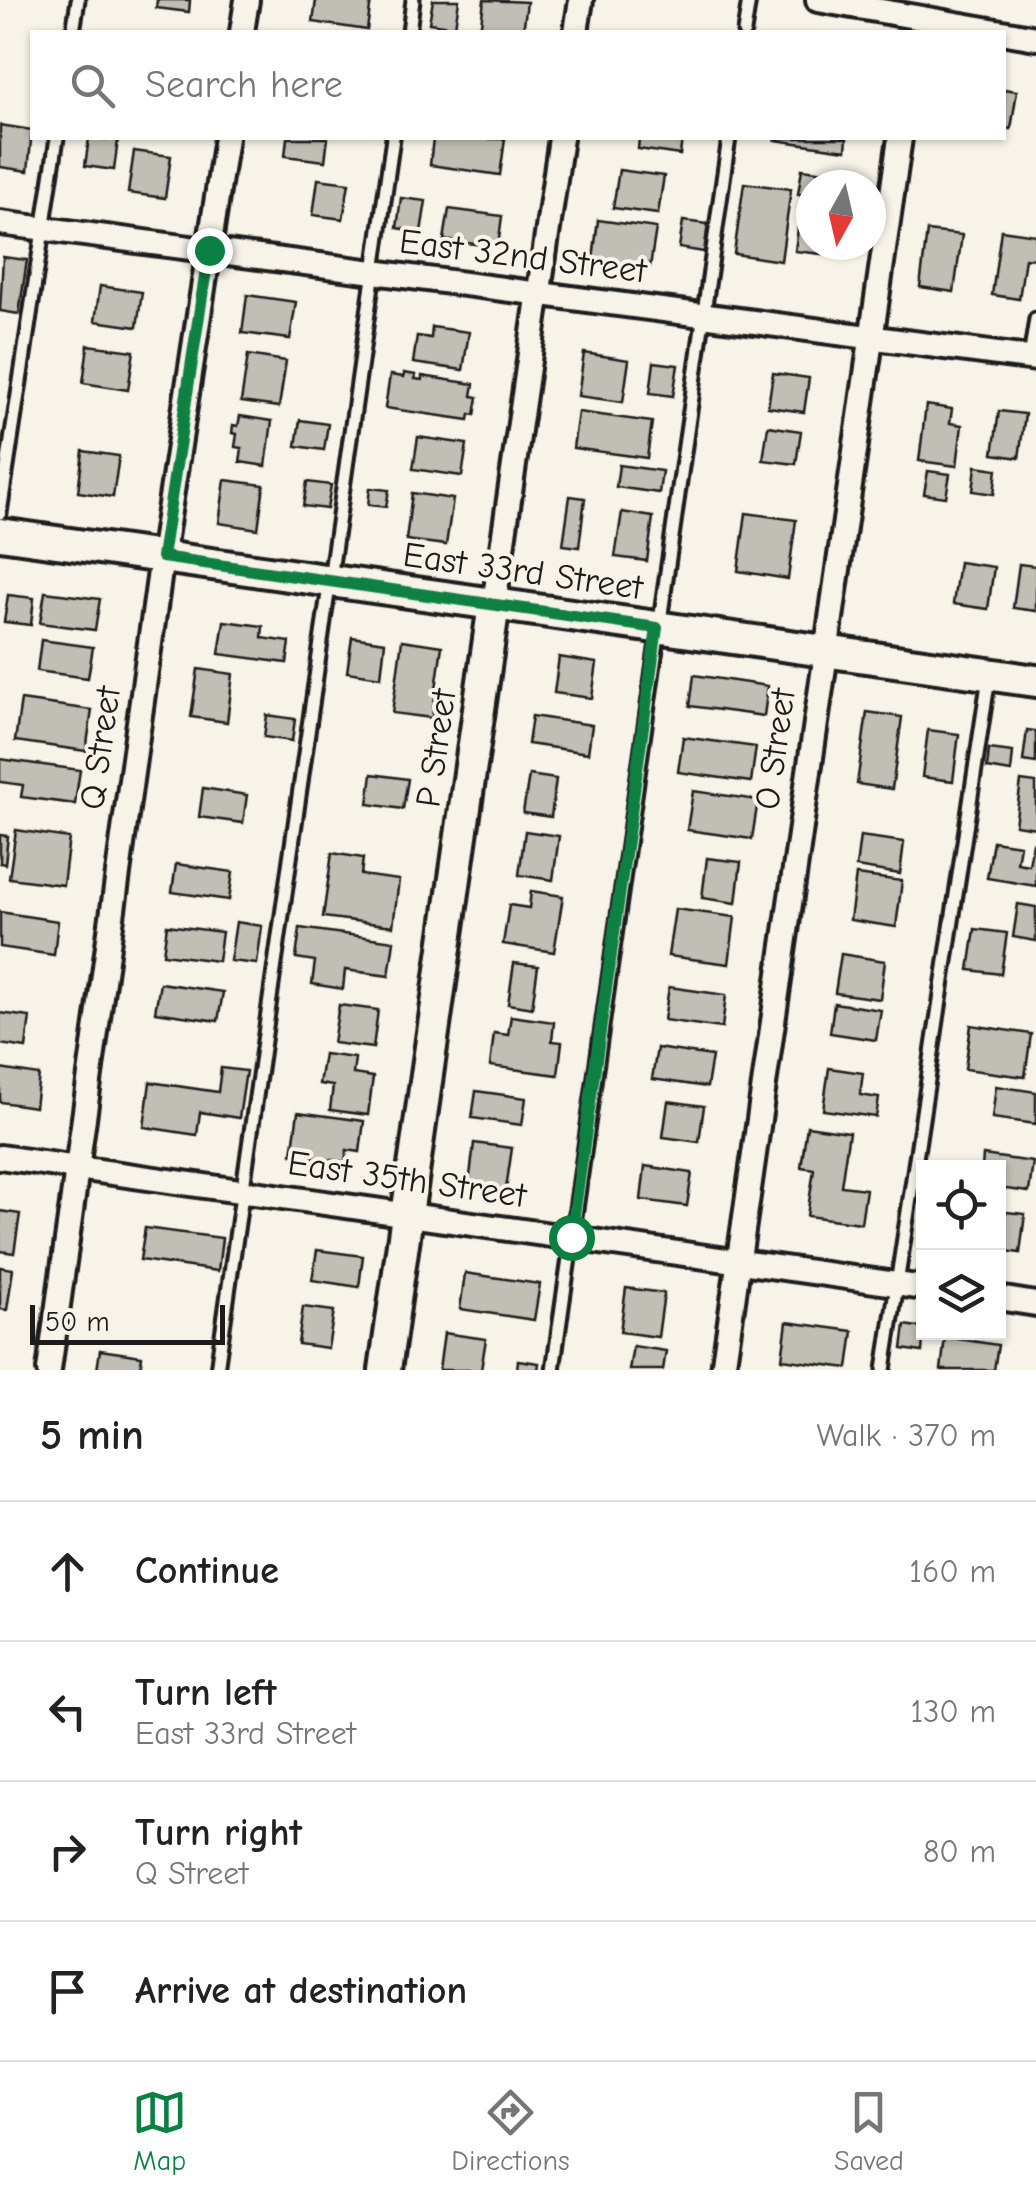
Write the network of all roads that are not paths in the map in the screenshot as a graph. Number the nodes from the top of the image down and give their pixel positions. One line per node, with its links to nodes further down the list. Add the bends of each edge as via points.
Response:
1 (78, 0): 8 (lane)
2 (247, 0): 9 (street)
3 (414, 0): 10 (lane)
4 (580, 0): 11 (street)
5 (749, 0): 12 (lane)
6 (818, 0): 7 (street)
7 (917, 16): 13 (street)
8 (73, 30)
9 (242, 30)
10 (409, 30)
11 (576, 30)
12 (744, 30)
13 (993, 30)
14 (1006, 32): 15 (street)
15 (1036, 38)
16 (57, 140): 23 (lane)
17 (226, 140): 24 (street, Q Street)
18 (393, 140): 25 (lane)
19 (561, 140): 26 (street, P Street)
20 (728, 140): 27 (lane)
21 (900, 140): 29 (street, O Street)
22 (0, 222): 23 (street, East 32nd Street)
23 (44, 228): 24 (street, East 32nd Street); 31 (lane)
24 (209, 250): 25 (street, East 32nd Street); 33 (street, Q Street)
25 (373, 272): 26 (street, East 32nd Street); 34 (lane)
26 (538, 293): 27 (street, East 32nd Street); 35 (street, P Street)
27 (702, 315): 29 (street, East 32nd Street); 36 (lane)
28 (1036, 319): 30 (lane)
29 (870, 336): 30 (street, East 32nd Street); 37 (street, O Street)
30 (1033, 358)
31 (0, 513)
32 (0, 534): 33 (street, East 33rd Street)
33 (162, 557): 34 (street, East 33rd Street); 41 (street, Q Street)
34 (328, 580): 35 (street, East 33rd Street); 42 (lane)
35 (494, 604): 36 (street, East 33rd Street); 43 (street, P Street)
36 (657, 628): 37 (street, East 33rd Street); 44 (lane)
37 (824, 650): 38 (street, East 33rd Street); 45 (street, O Street)
38 (989, 674): 39 (street, East 33rd Street); 46 (lane)
39 (1036, 681)
40 (0, 1157): 41 (street, East 35th Street)
41 (77, 1168): 42 (street, East 35th Street); 50 (street, Q Street)
42 (242, 1191): 43 (street, East 35th Street); 51 (lane)
43 (408, 1214): 44 (street, East 35th Street); 52 (street, P Street)
44 (571, 1237): 45 (street, East 35th Street); 53 (lane)
45 (739, 1259): 46 (street, East 35th Street); 54 (street, O Street)
46 (896, 1284): 47 (street, East 35th Street); 55 (lane)
47 (916, 1287)
48 (1006, 1299): 49 (street)
49 (1036, 1304)
50 (49, 1370)
51 (217, 1370)
52 (386, 1370)
53 (553, 1370)
54 (723, 1370)
55 (884, 1370)

